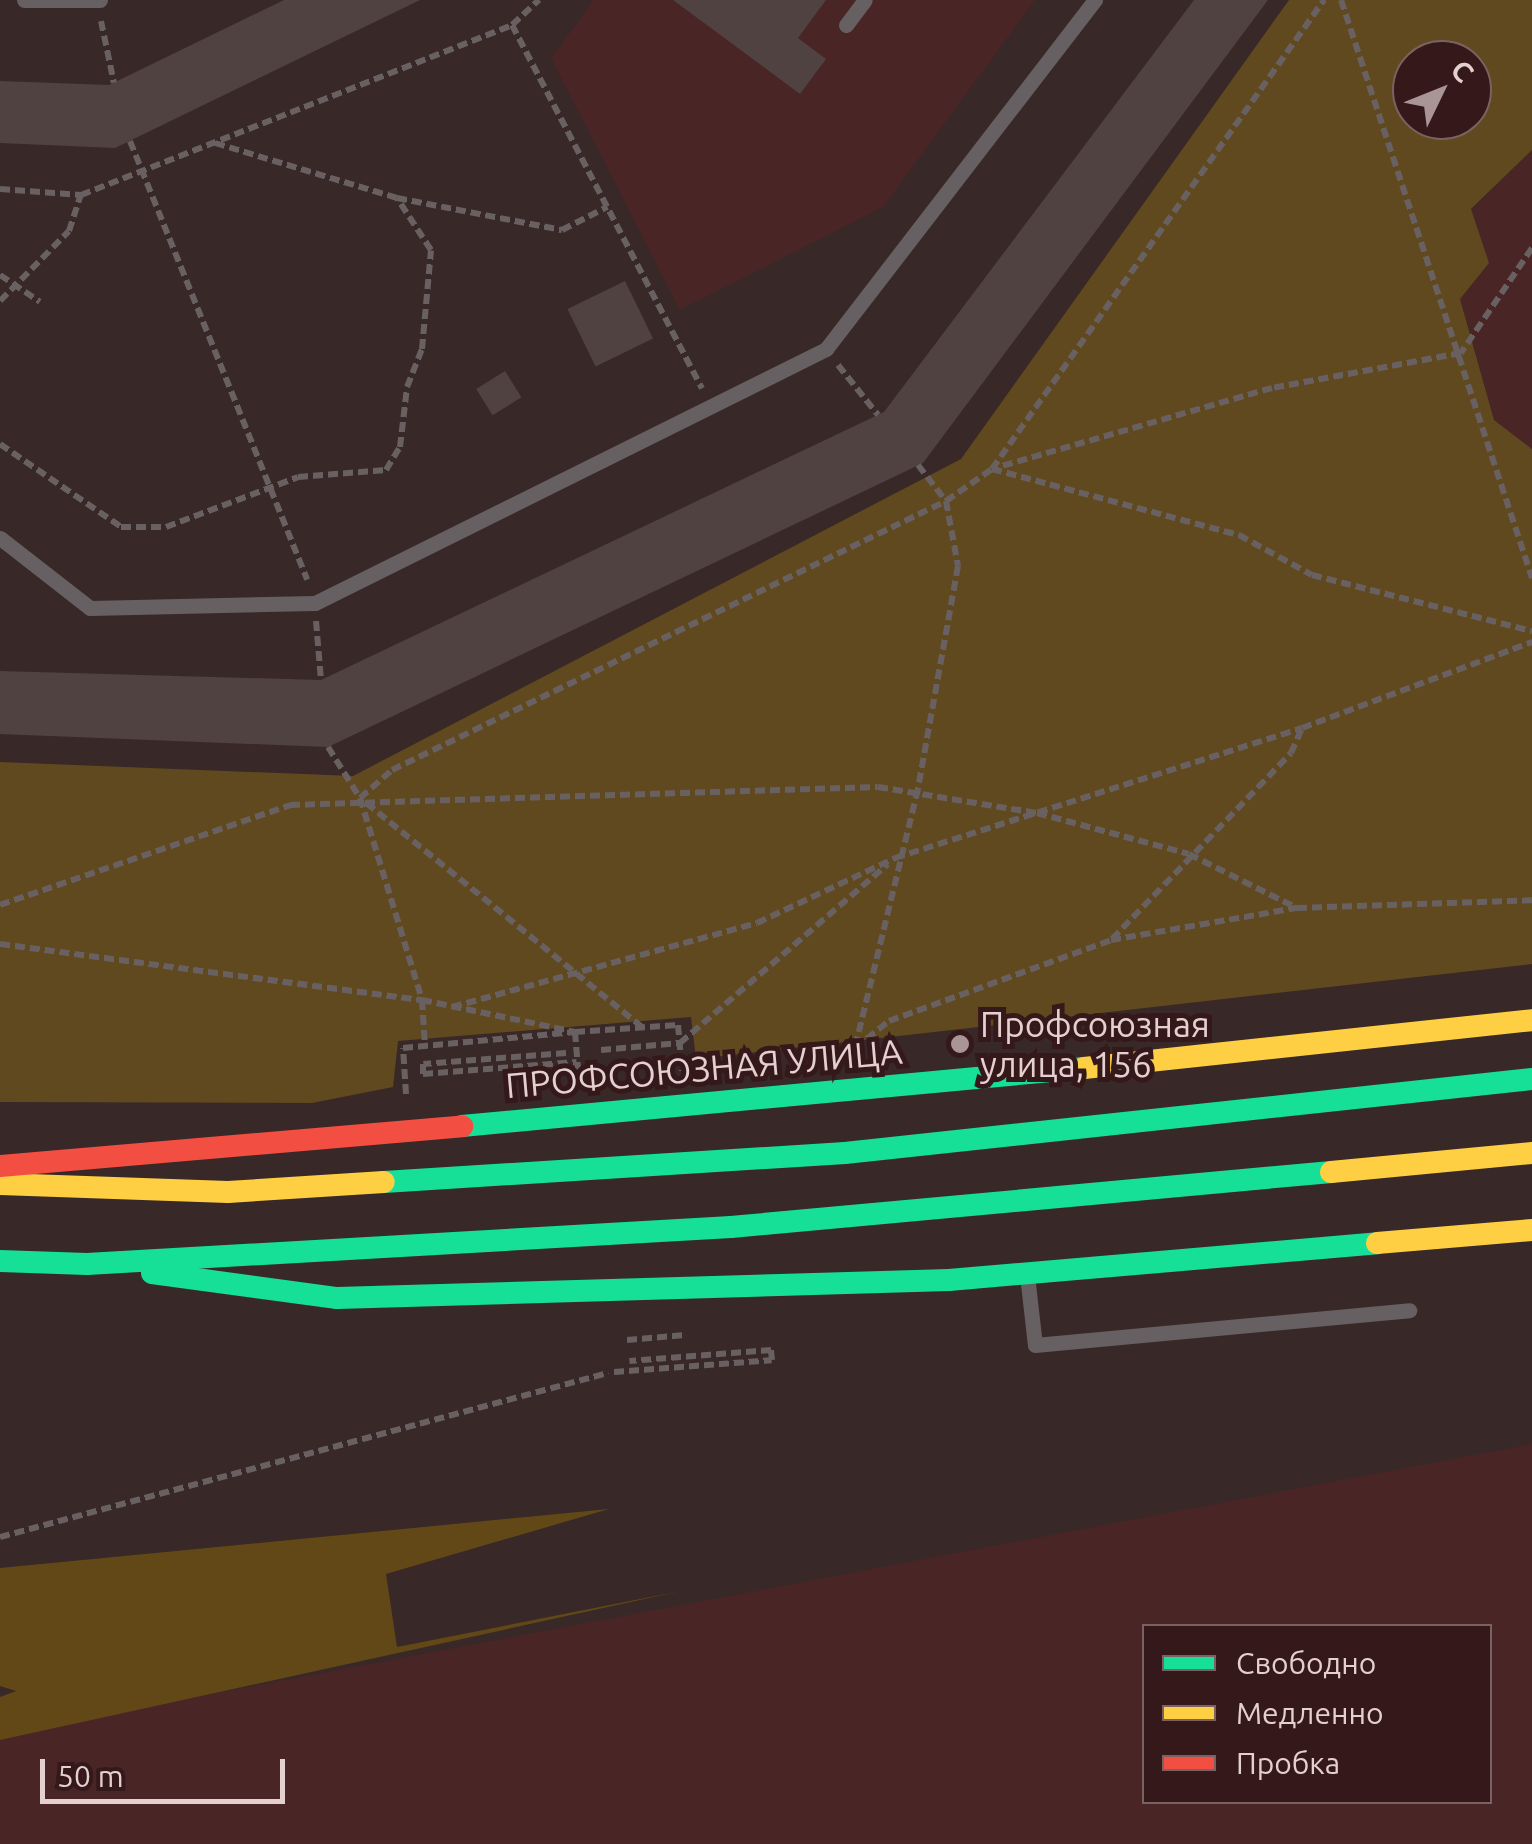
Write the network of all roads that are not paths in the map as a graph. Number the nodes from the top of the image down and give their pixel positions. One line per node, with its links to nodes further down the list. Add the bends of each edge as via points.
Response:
1 (24, 0): 4 (lane)
2 (865, 0): 5 (lane)
3 (1095, 0): 6 (lane, via 826,350 712,407 315,602 90,608)
4 (99, 1)
5 (846, 25)
6 (0, 538)
7 (1532, 1020): 10 (main road, ПРОФСОЮЗНАЯ УЛИЦА, via 863,1092 227,1140)
8 (1532, 1080): 11 (main road, via 805,1156 228,1192)
9 (1532, 1154): 14 (main road, via 731,1227)
10 (0, 1166)
11 (0, 1184)
12 (1532, 1230): 15 (main road)
13 (0, 1260): 14 (main road)
14 (87, 1264): 15 (main road, via 337,1298)
15 (1027, 1273): 16 (lane, via 1035,1345)
16 (1409, 1310)

